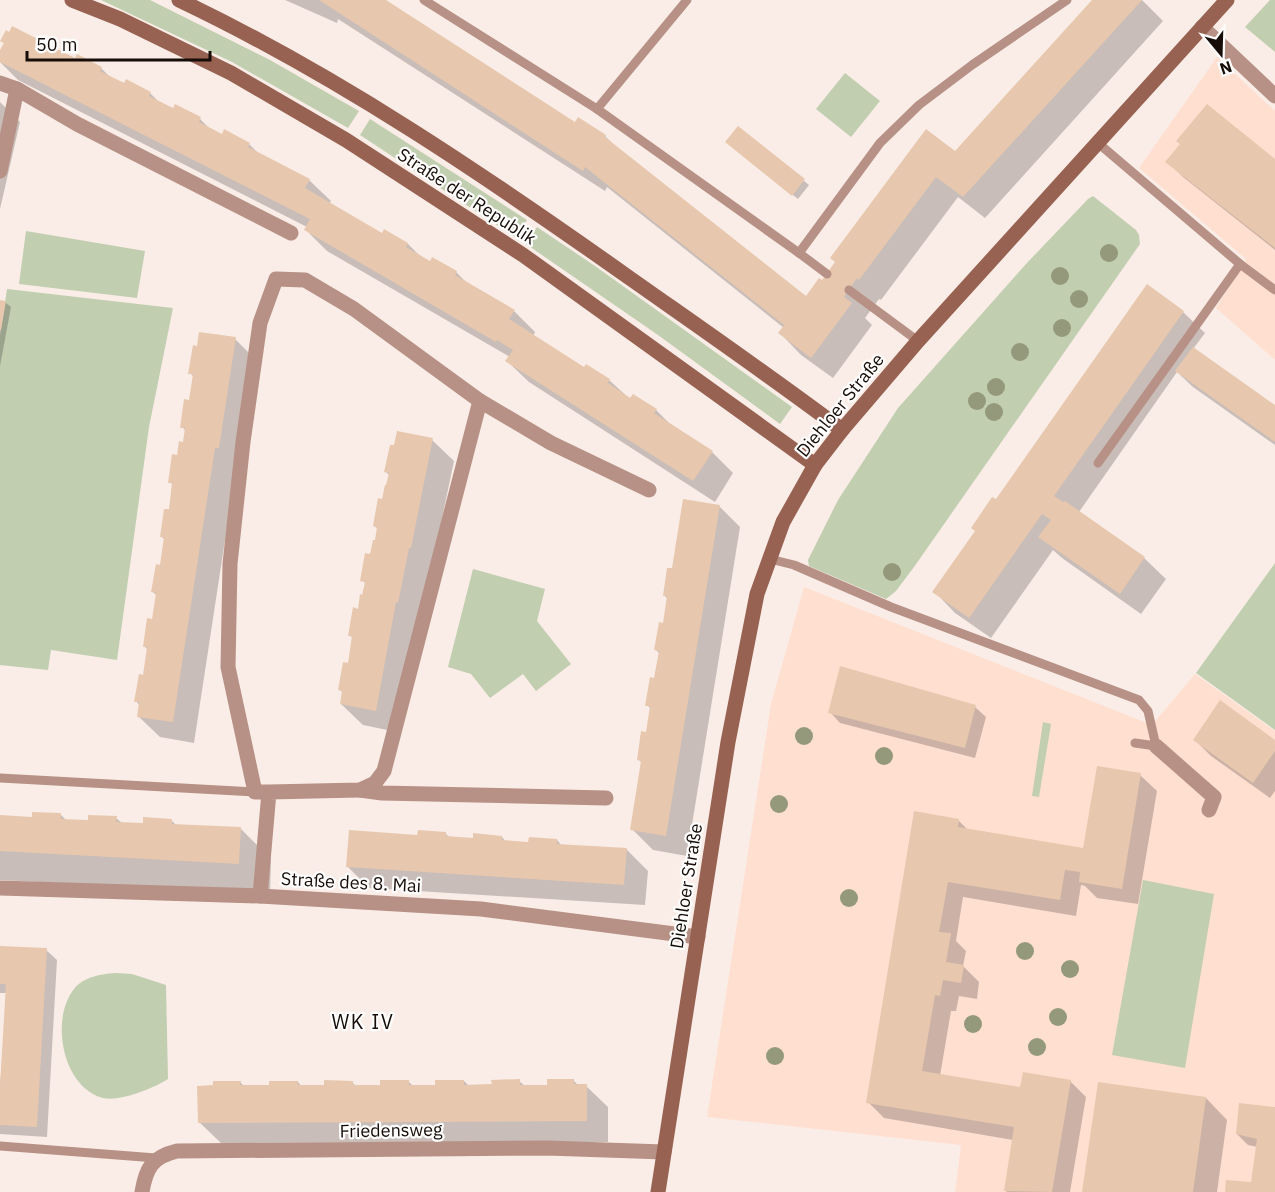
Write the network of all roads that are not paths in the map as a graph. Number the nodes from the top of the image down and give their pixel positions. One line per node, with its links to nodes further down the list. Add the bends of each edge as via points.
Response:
1 (72, 0): 24 (street, Straße der Republik, via 231,74 346,140 523,255)
2 (179, 0): 22 (street, Straße der Republik, via 372,104 539,214)
3 (424, 0): 11 (lane)
4 (687, 0): 11 (lane)
5 (1067, 0): 15 (lane, via 919,105 880,143)
6 (1227, 0): 7 (street, Diehloer Straße)
7 (1202, 27): 10 (street); 12 (street, Diehloer Straße)
8 (0, 83): 9 (street)
9 (17, 89): 13 (street); 14 (street, via 77,124)
10 (1275, 96)
11 (597, 109): 15 (lane)
12 (1098, 142): 16 (lane); 20 (street, Diehloer Straße)
13 (0, 171)
14 (291, 233)
15 (799, 253): 17 (lane)
16 (1240, 264): 19 (lane); 23 (lane)
17 (827, 274)
18 (849, 290): 20 (lane)
19 (1275, 290)
20 (918, 340): 22 (street, Diehloer Straße)
21 (480, 401): 25 (street, via 551,443); 30 (street, via 384,771 375,783); 31 (street, via 354,309 305,280 276,279 260,323 230,564 228,667)
22 (842, 430): 24 (street, Diehloer Straße)
23 (1098, 463)
24 (815, 465): 26 (street, Diehloer Straße, via 783,522)
25 (649, 490)
26 (770, 559): 28 (lane, via 1139,700 1148,711); 36 (street, Diehloer Straße, via 757,594 728,742)
27 (1135, 743): 28 (lane)
28 (1156, 746): 33 (street, via 1214,797)
29 (0, 778): 31 (lane)
30 (360, 790): 31 (street); 32 (street)
31 (262, 792): 35 (street)
32 (606, 798)
33 (1209, 810)
34 (0, 888): 35 (street, Straße des 8. Mai)
35 (260, 896): 36 (street, Straße des 8. Mai, via 481,909)
36 (698, 937): 38 (street, Diehloer Straße)
37 (0, 1146): 39 (lane)
38 (664, 1152): 39 (street, Friedensweg, via 547,1148 187,1151); 41 (street, Diehloer Straße)
39 (156, 1158): 40 (street, via 148,1169)
40 (142, 1192)
41 (658, 1192)

